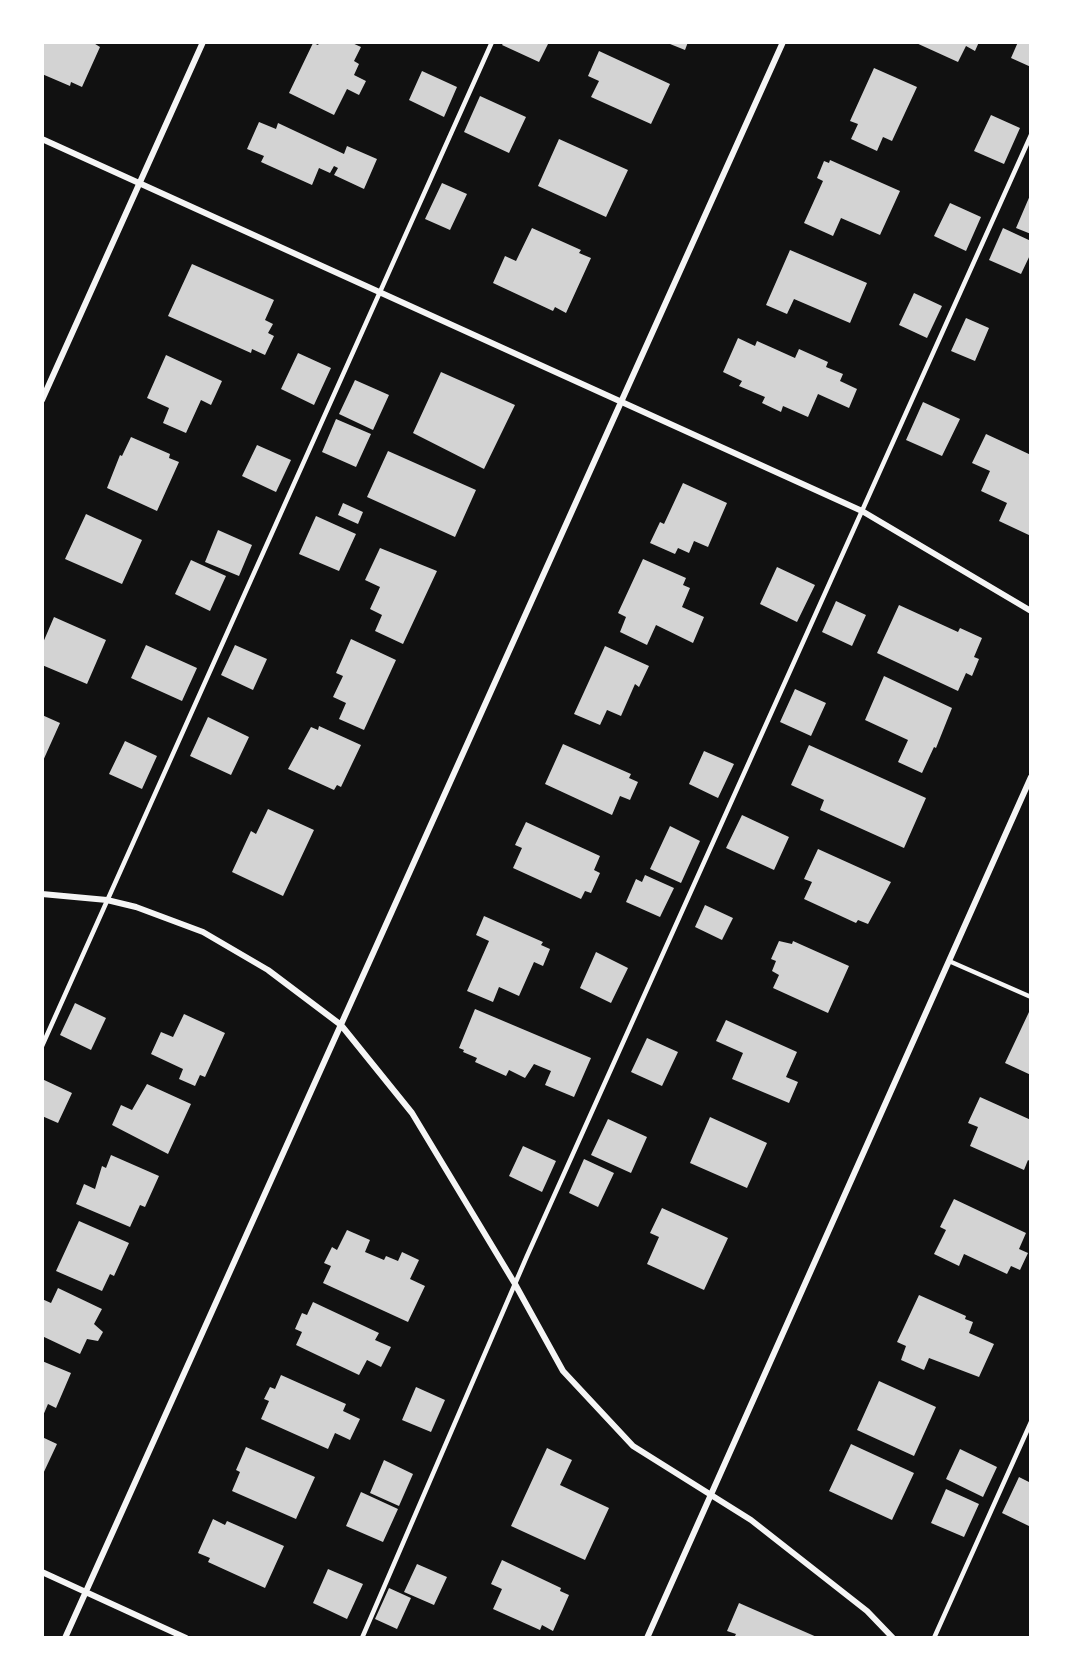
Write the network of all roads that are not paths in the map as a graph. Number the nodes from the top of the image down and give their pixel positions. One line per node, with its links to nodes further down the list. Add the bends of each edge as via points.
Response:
1 (203, 42): 6 (street)
2 (492, 42): 7 (lane)
3 (783, 42): 9 (street)
4 (1031, 135): 10 (lane)
5 (42, 139): 6 (street)
6 (140, 183): 7 (street); 8 (street)
7 (380, 291): 9 (street); 14 (lane)
8 (42, 400)
9 (621, 402): 10 (street); 17 (street)
10 (862, 511): 11 (street); 19 (lane)
11 (1031, 610)
12 (1031, 777): 15 (street)
13 (42, 894): 14 (street)
14 (108, 900): 17 (street, via 203,932 268,970); 18 (lane)
15 (949, 961): 16 (lane); 21 (street)
16 (1031, 997)
17 (341, 1025): 19 (street, via 412,1113); 23 (street)
18 (42, 1046)
19 (514, 1284): 21 (street, via 563,1371 633,1446); 26 (lane)
20 (1031, 1422): 29 (lane)
21 (709, 1495): 27 (street); 28 (street, via 751,1520 867,1611)
22 (42, 1572): 23 (street)
23 (86, 1592): 24 (street); 25 (street)
24 (65, 1638)
25 (186, 1638)
26 (362, 1638)
27 (647, 1638)
28 (893, 1638)
29 (934, 1638)

